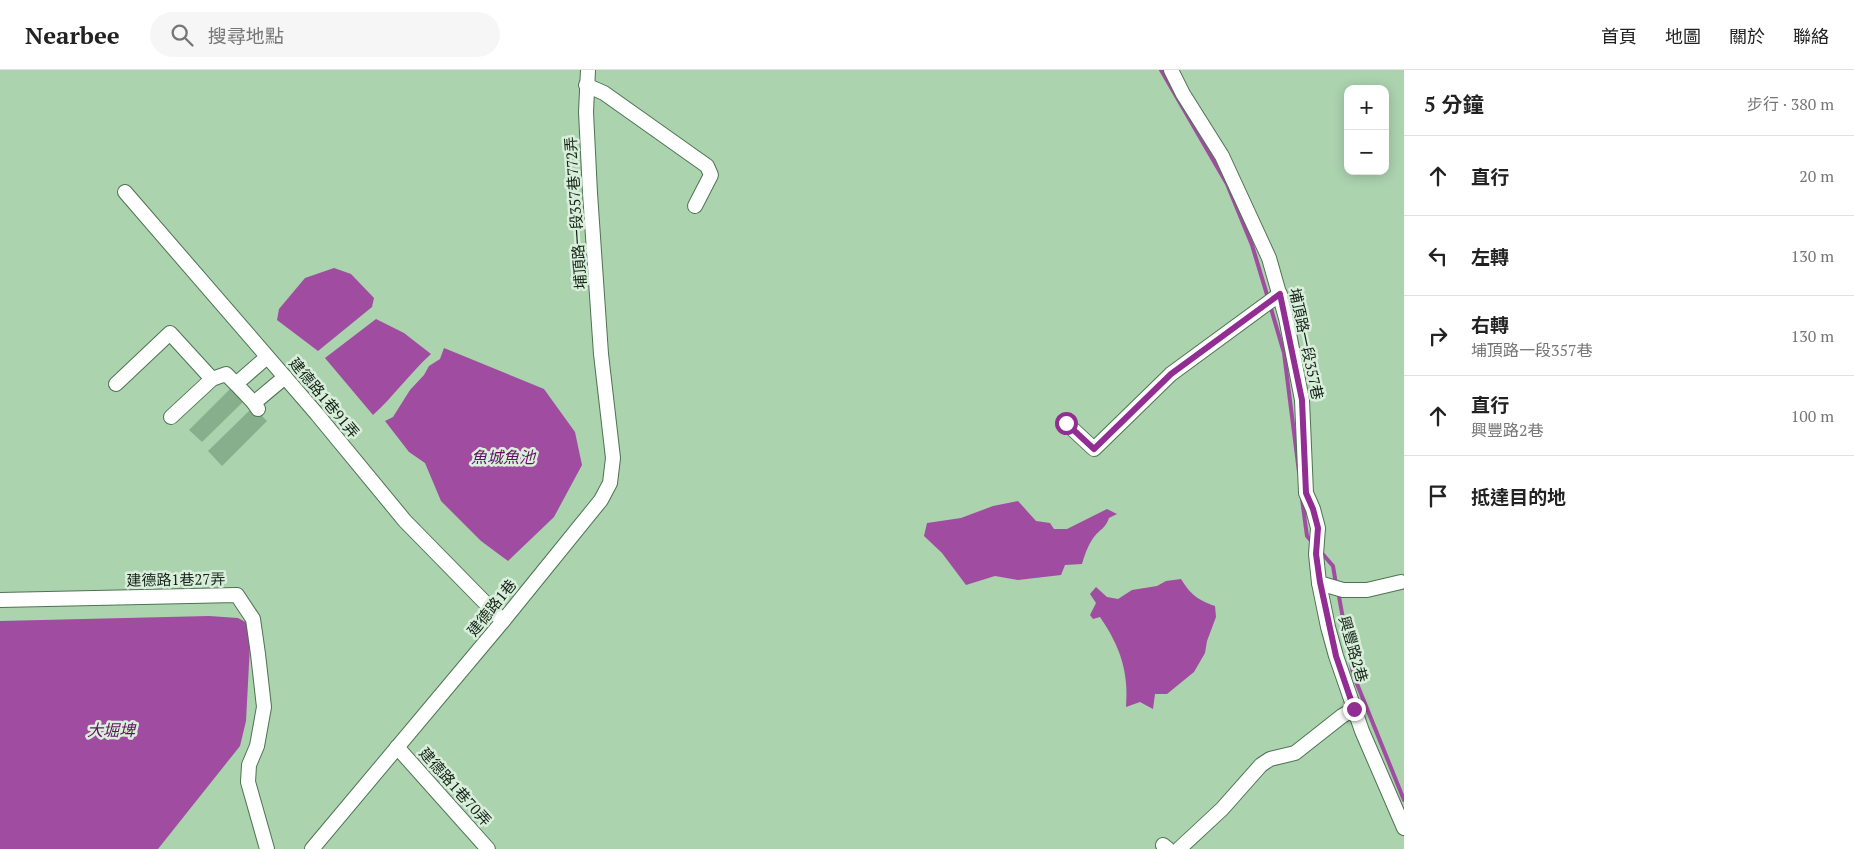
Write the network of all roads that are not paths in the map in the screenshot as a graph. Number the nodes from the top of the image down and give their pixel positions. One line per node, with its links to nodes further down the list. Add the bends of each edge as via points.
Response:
1 (588, 70): 3 (street, 埔頂路一段357巷772弄)
2 (1171, 70): 6 (street, 埔頂路一段357巷, via 1222,156 1269,258)
3 (586, 85): 5 (street, via 604,94 707,166 712,176); 7 (street, 埔頂路一段357巷772弄)
4 (125, 192): 8 (street, 建德路1巷91弄)
5 (695, 206)
6 (1280, 294): 14 (street, via 1171,374 1094,449); 15 (street, 埔頂路一段357巷, via 1302,400 1306,493)
7 (601, 354): 19 (street, 建德路1巷, via 613,458 610,484)
8 (267, 357): 9 (street, 建德路1巷91弄); 12 (street)
9 (285, 376): 12 (street, via 256,406); 19 (street, 建德路1巷91弄, via 405,521)
10 (212, 379): 11 (street, via 170,333); 12 (street, via 226,374); 13 (street)
11 (116, 384)
12 (236, 384)
13 (170, 416)
14 (1066, 423)
15 (1318, 528): 16 (street, 興豐路2巷, via 1316,554)
16 (1320, 582): 17 (street, via 1343,590 1366,590); 20 (street, 興豐路2巷, via 1336,656)
17 (1401, 582)
18 (0, 600): 23 (street, 建德路1巷27弄, via 238,595 254,619 258,654 264,707 257,746 249,765 248,782)
19 (503, 621): 21 (street, 建德路1巷)
20 (1354, 709): 22 (street, 興豐路2巷); 26 (street, via 1295,753 1260,765 1222,809)
21 (397, 747): 24 (street, 建德路1巷); 25 (street, 建德路1巷70弄)
22 (1404, 828)
23 (267, 849)
24 (312, 849)
25 (488, 849)
26 (1179, 849)

